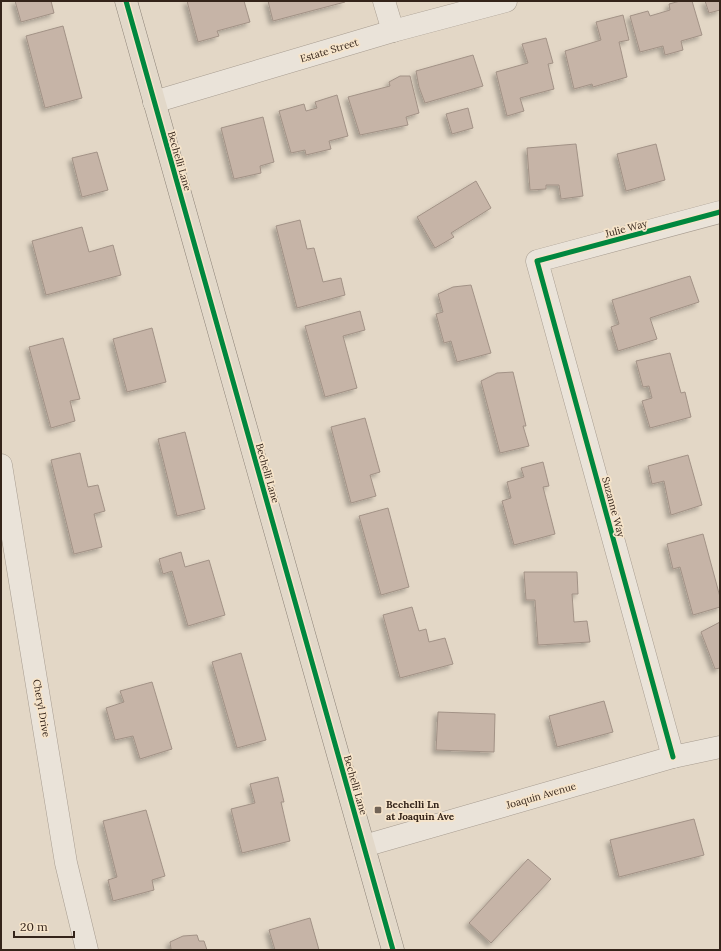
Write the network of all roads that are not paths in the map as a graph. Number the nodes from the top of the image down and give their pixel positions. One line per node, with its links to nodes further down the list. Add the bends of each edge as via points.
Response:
1 (126, 1): 5 (main road, Bechelli Lane)
2 (384, 1): 4 (street)
3 (506, 1): 4 (street, Estate Street)
4 (393, 31): 5 (street, Estate Street)
5 (154, 102): 11 (main road, Bechelli Lane)
6 (720, 212): 7 (street, Julie Way)
7 (537, 261): 10 (street, Suzanne Way)
8 (1, 465): 12 (street, Cheryl Drive, via 66,863)
9 (720, 747): 10 (street, Joaquin Avenue)
10 (673, 757): 11 (street, Joaquin Avenue)
11 (364, 846): 13 (main road, Bechelli Lane)
12 (87, 950)
13 (393, 950)

